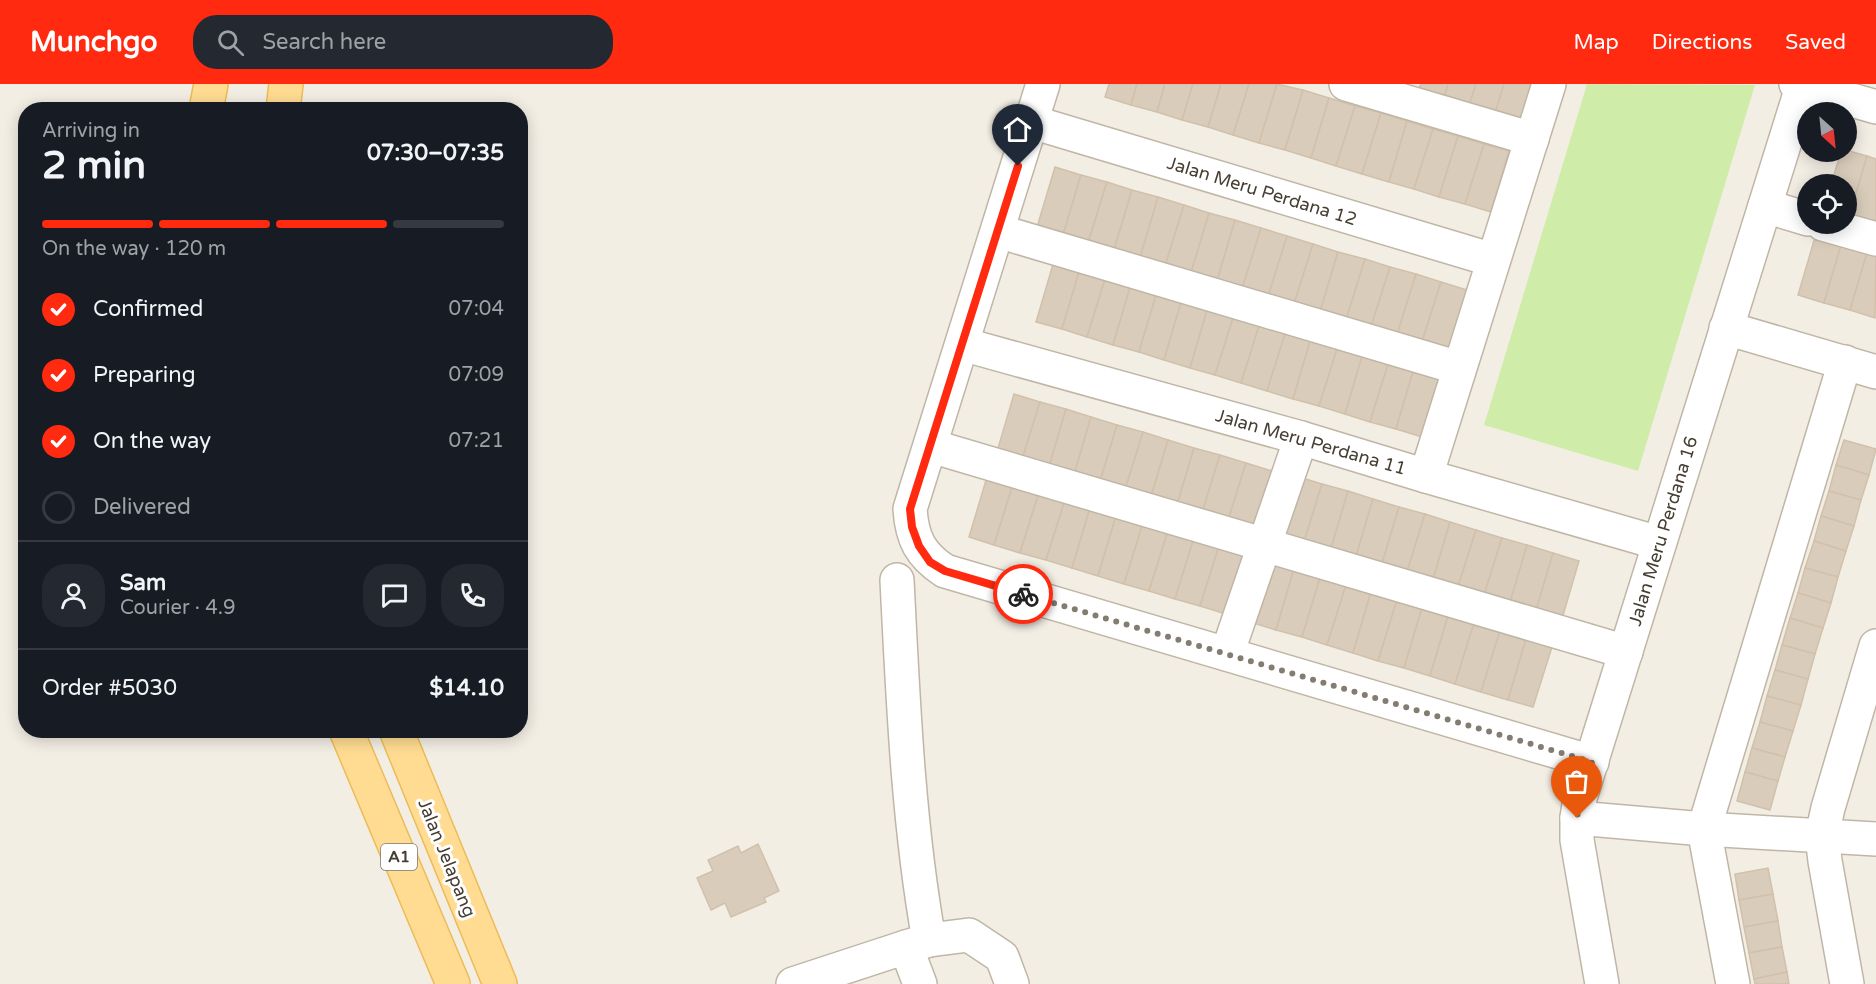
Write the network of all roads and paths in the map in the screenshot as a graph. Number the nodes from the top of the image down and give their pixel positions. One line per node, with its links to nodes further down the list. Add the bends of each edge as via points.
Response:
1 (211, 84): 7 (main road)
2 (286, 84): 8 (main road)
3 (1043, 84): 10 (street)
4 (1347, 84): 11 (street)
5 (1549, 84): 11 (street)
6 (1800, 85): 9 (street); 12 (street, Jalan Meru Perdana 16)
7 (208, 102)
8 (284, 102)
9 (1876, 107)
10 (1032, 122): 14 (street); 17 (street, Jalan Meru Perdana 12)
11 (1532, 139): 17 (street)
12 (1765, 206): 13 (street); 18 (street, Jalan Meru Perdana 16)
13 (1797, 216)
14 (998, 231): 19 (street); 21 (street)
15 (1857, 234): 16 (street)
16 (1876, 239)
17 (1493, 260): 21 (street)
18 (1726, 328): 20 (street); 26 (street, Jalan Meru Perdana 16)
19 (962, 344): 23 (street, Jalan Meru Perdana 11); 24 (street)
20 (1845, 362): 22 (street); 36 (street)
21 (1459, 368): 25 (street)
22 (1876, 372)
23 (1301, 438): 25 (street, Jalan Meru Perdana 11); 27 (street)
24 (931, 446): 27 (street); 31 (street, via 910,509 919,546 930,562 945,571)
25 (1426, 476): 26 (street, Jalan Meru Perdana 11)
26 (1659, 543): 30 (street, Jalan Meru Perdana 16)
27 (1265, 546): 30 (street); 31 (street)
28 (897, 580): 40 (street, via 917,865)
29 (1876, 646): 37 (street)
30 (1626, 652): 34 (street, Jalan Meru Perdana 16)
31 (1227, 654): 34 (street)
32 (349, 738): 41 (main road, A1)
33 (399, 738): 39 (main road, Jalan Jelapang / A1)
34 (1592, 762): 35 (street, Jalan Meru Perdana 16)
35 (1577, 818): 36 (street); 47 (street, Jalan Meru Perdana 16, via 1577,840)
36 (1704, 829): 37 (street); 48 (street)
37 (1822, 834): 38 (street); 49 (street)
38 (1876, 839)
39 (479, 936): 42 (main road, Jalan Jelapang / A1); 43 (street)
40 (918, 944): 44 (street); 45 (street); 46 (street, via 969,935 1002,957)
41 (453, 984)
42 (500, 984)
43 (519, 984)
44 (793, 984)
45 (920, 984)
46 (1012, 984)
47 (1602, 984)
48 (1733, 984)
49 (1847, 984)

